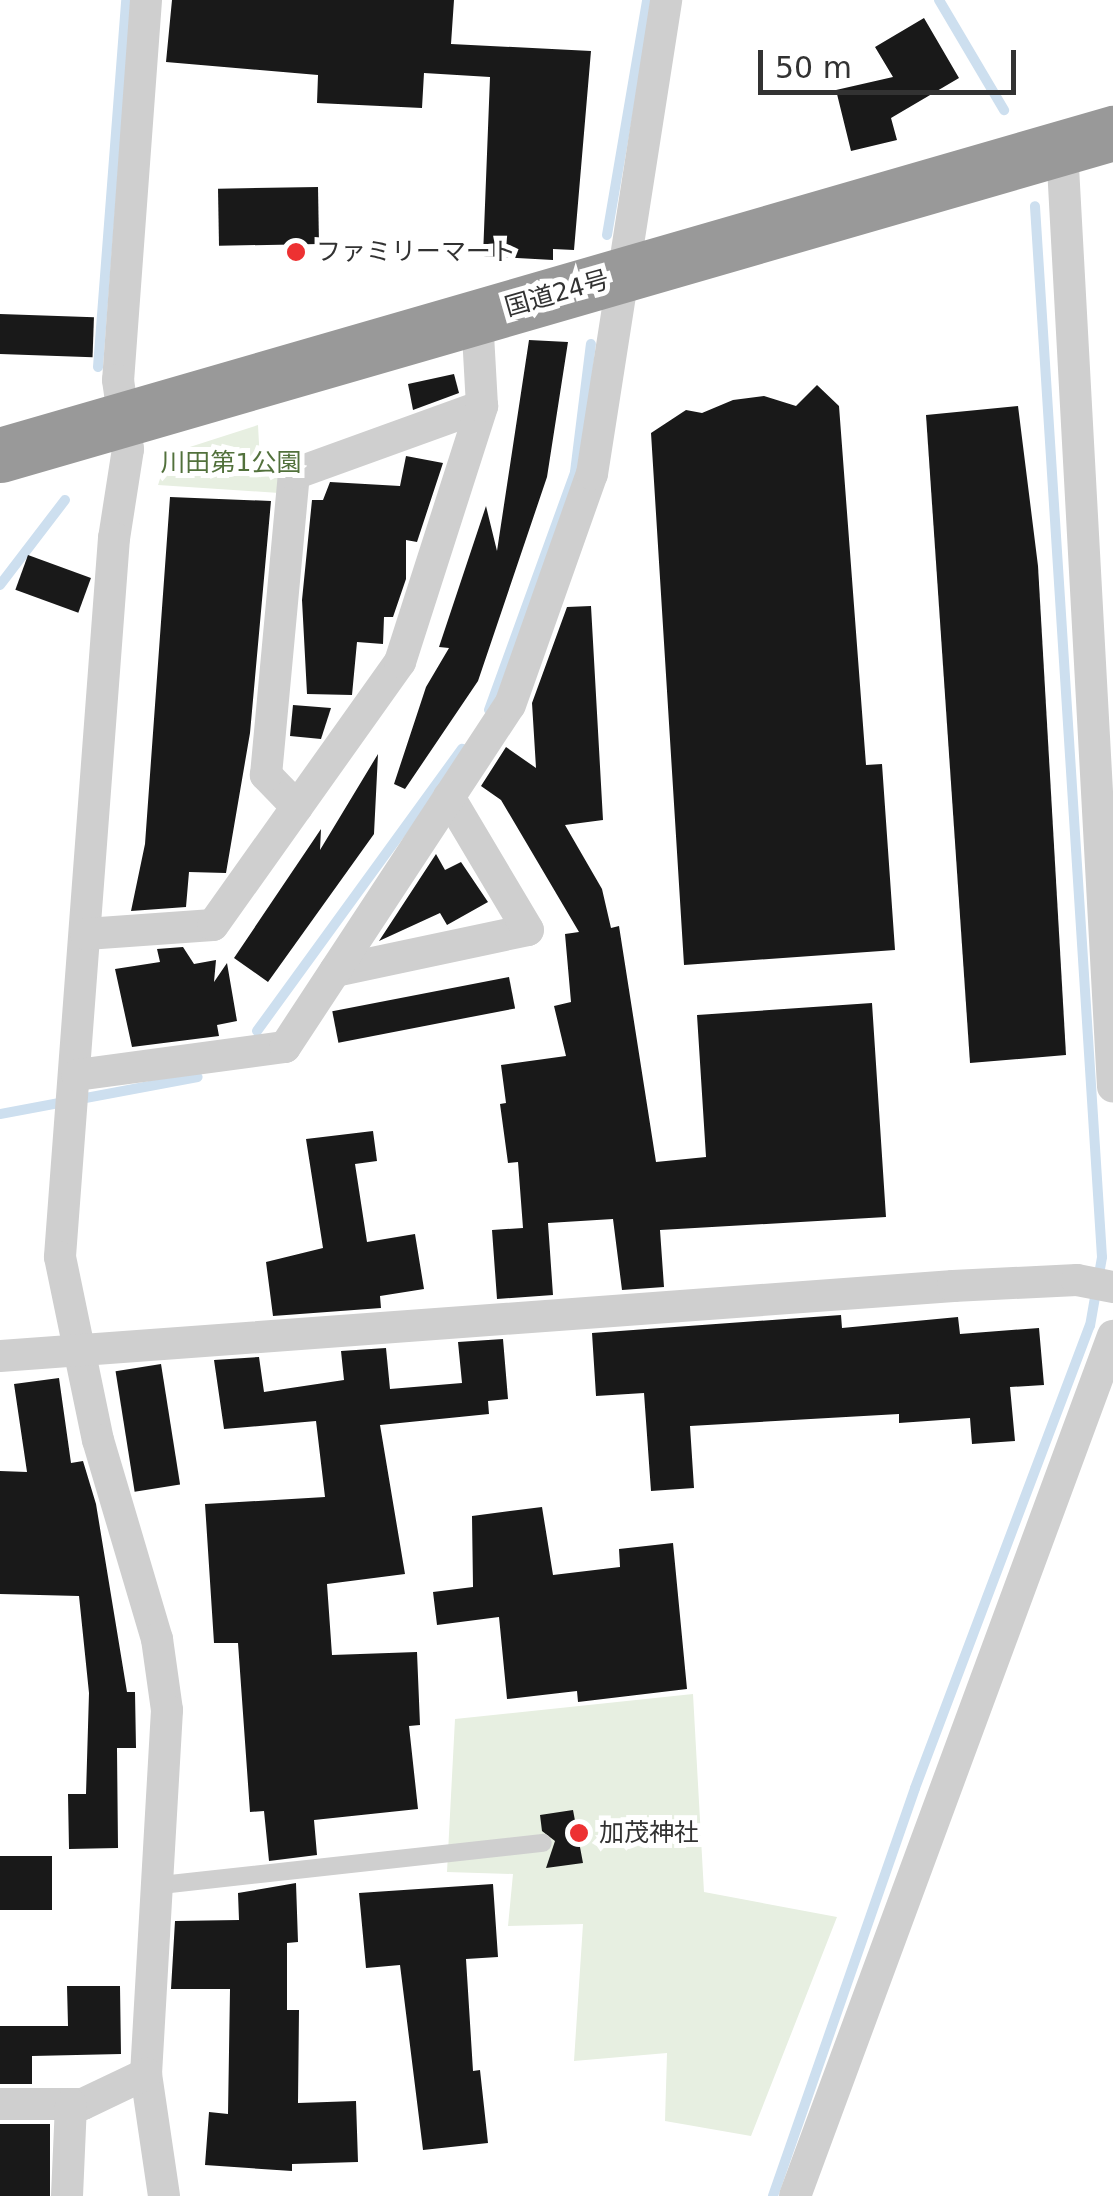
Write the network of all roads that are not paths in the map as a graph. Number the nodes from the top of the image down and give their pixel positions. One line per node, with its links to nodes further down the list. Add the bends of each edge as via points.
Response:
1 (146, 0): 8 (street, via 118,380)
2 (666, 0): 5 (street)
3 (1113, 133): 4 (highway, 国道24号)
4 (1062, 148): 5 (highway, 国道24号); 15 (street)
5 (620, 276): 6 (highway, 国道24号); 10 (street, via 592,474 510,705)
6 (477, 317): 7 (street); 8 (highway, 国道24号)
7 (482, 406): 11 (street, via 400,662); 11 (street, via 294,474 266,775)
8 (129, 416): 9 (highway, 国道24号); 12 (street)
9 (0, 455)
10 (449, 797): 13 (street); 13 (street, via 528,930)
11 (297, 807): 12 (street, via 214,925)
12 (86, 934): 14 (street)
13 (335, 971): 14 (street, via 286,1047)
14 (77, 1082): 18 (street, via 60,1257)
15 (1113, 1087)
16 (1113, 1287): 18 (street, via 1078,1280)
17 (1113, 1336): 27 (street)
18 (76, 1350): 19 (street); 21 (street, via 157,1639 166,1710)
19 (0, 1356)
20 (543, 1843): 21 (lane)
21 (160, 1885): 22 (street)
22 (146, 2074): 24 (street); 26 (street)
23 (0, 2104): 24 (street)
24 (70, 2104): 25 (street)
25 (68, 2196)
26 (164, 2196)
27 (795, 2196)

